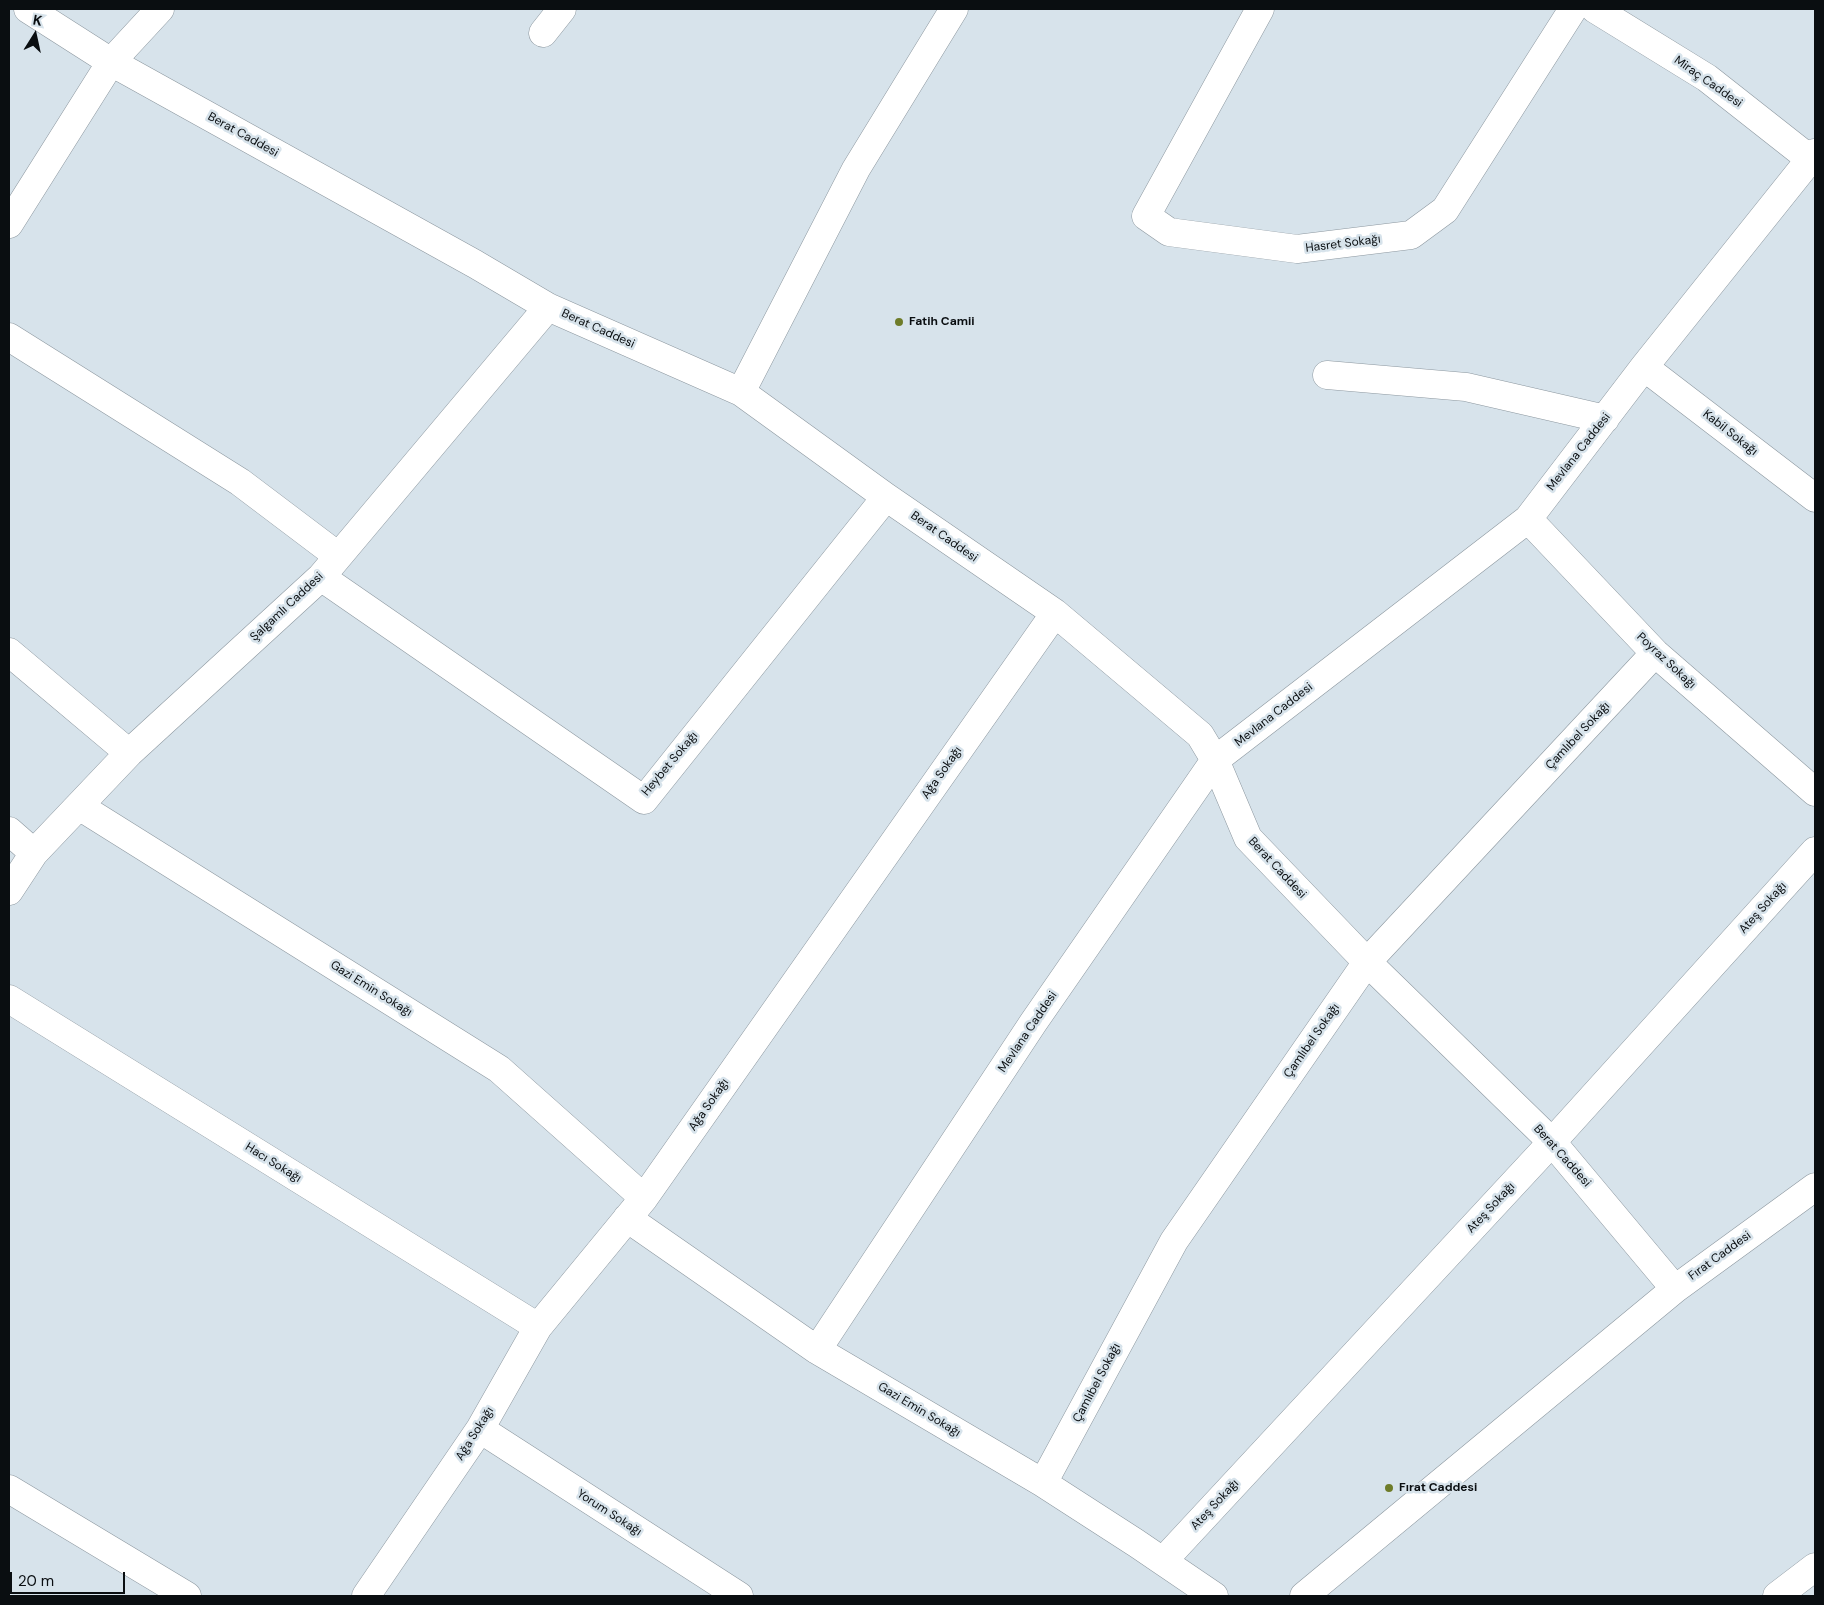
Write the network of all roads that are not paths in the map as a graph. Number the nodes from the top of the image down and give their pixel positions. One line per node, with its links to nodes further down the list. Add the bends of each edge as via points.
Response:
1 (28, 9): 9 (street, Berat Caddesi)
2 (160, 9): 9 (street)
3 (562, 9): 8 (street)
4 (954, 9): 16 (street, via 856,169)
5 (1260, 9): 6 (street, Hasret Sokağı, via 1146,216 1169,232 1297,250 1411,236 1445,210)
6 (1573, 9)
7 (1595, 9): 10 (street, Miraç Caddesi, via 1707,78)
8 (543, 32)
9 (111, 62): 11 (street); 12 (street, Berat Caddesi)
10 (1814, 158): 14 (street, Mevlana Caddesi)
11 (9, 224)
12 (548, 307): 16 (street, Berat Caddesi); 21 (street, Şalgamlı Caddesi)
13 (9, 338): 21 (street, via 240,482)
14 (1644, 367): 17 (street, Mevlana Caddesi); 19 (street, Kabil Sokağı)
15 (1327, 375): 17 (street, via 1466,387)
16 (741, 392): 18 (street, Berat Caddesi)
17 (1605, 419): 20 (street, Mevlana Caddesi)
18 (886, 496): 22 (street, Heybet Sokağı, via 644,800); 23 (street, Berat Caddesi)
19 (1815, 498)
20 (1528, 519): 25 (street, Poyraz Sokağı); 27 (street, Mevlana Caddesi)
21 (338, 556): 22 (street, Şalgamlı Caddesi)
22 (321, 577): 26 (street, Şalgamlı Caddesi)
23 (1054, 613): 27 (street, Berat Caddesi, via 1200,735); 38 (street, Ağa Sokağı)
24 (9, 652): 26 (street)
25 (1655, 653): 28 (street, Poyraz Sokağı); 34 (street, Çamlıbel Sokağı)
26 (129, 753): 29 (street, Şalgamlı Caddesi)
27 (1216, 760): 34 (street, Berat Caddesi, via 1248,838); 42 (street, Mevlana Caddesi, via 1033,1023)
28 (1815, 792)
29 (79, 806): 32 (street, Şalgamlı Caddesi); 38 (street, Gazi Emin Sokağı, via 499,1068)
30 (9, 832): 32 (street)
31 (1815, 851): 36 (street, Ateş Sokağı)
32 (34, 853): 33 (street, Şalgamlı Caddesi)
33 (9, 891)
34 (1367, 962): 36 (street, Berat Caddesi); 44 (street, Çamlıbel Sokağı, via 1174,1241)
35 (9, 999): 41 (street, Hacı Sokağı)
36 (1552, 1142): 40 (street, Berat Caddesi); 46 (street, Ateş Sokağı)
37 (1815, 1186): 40 (street, Fırat Caddesi)
38 (644, 1198): 39 (street, Ağa Sokağı)
39 (627, 1218): 41 (street, Ağa Sokağı); 42 (street, Gazi Emin Sokağı)
40 (1675, 1289): 48 (street, Fırat Caddesi)
41 (538, 1327): 43 (street, Ağa Sokağı)
42 (817, 1350): 44 (street, Gazi Emin Sokağı)
43 (480, 1429): 50 (street, Ağa Sokağı); 51 (street, Yorum Sokağı)
44 (1043, 1483): 46 (street, Gazi Emin Sokağı)
45 (9, 1488): 49 (street)
46 (1163, 1561): 52 (street, Gazi Emin Sokağı)
47 (1815, 1567): 53 (street)
48 (1308, 1595)
49 (187, 1596)
50 (366, 1596)
51 (739, 1596)
52 (1214, 1596)
53 (1776, 1596)

